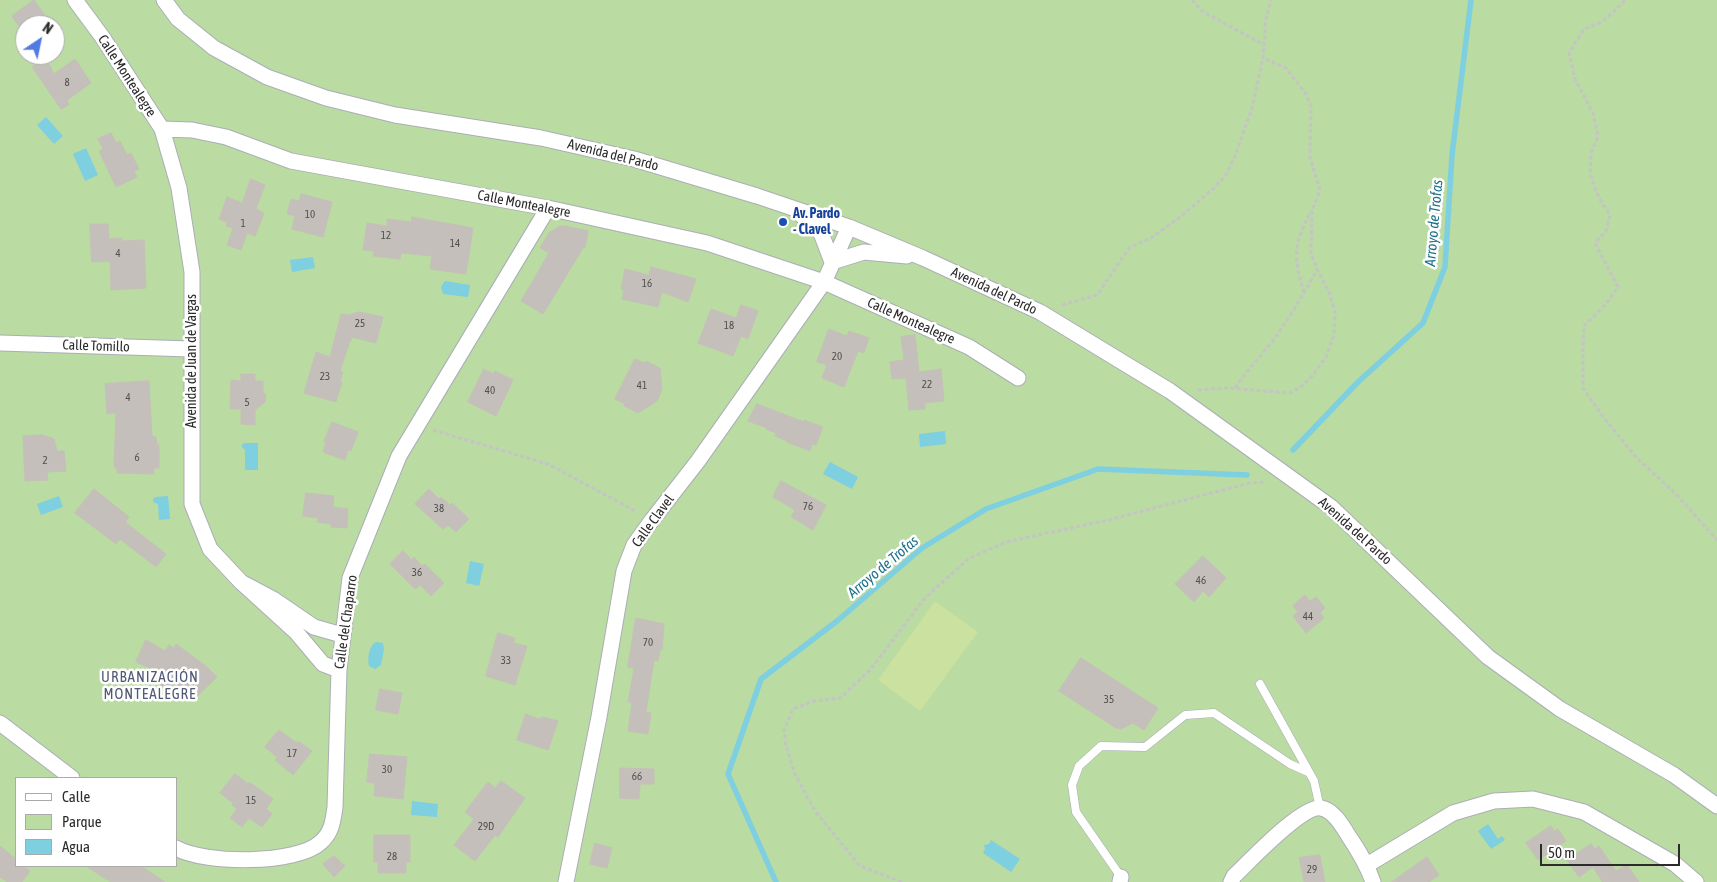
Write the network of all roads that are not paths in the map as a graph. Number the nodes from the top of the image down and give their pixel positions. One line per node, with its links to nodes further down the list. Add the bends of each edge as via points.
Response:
1 (75, 0): 3 (street, Calle Montealegre)
2 (164, 0): 5 (street, Avenida del Pardo, via 178,19 214,48 267,77 326,98 395,115 541,138 634,158)
3 (162, 129): 4 (street, Calle Montealegre, via 192,130 226,137 291,161); 11 (street, Avenida de Juan de Vargas, via 179,188 192,272)
4 (548, 208): 9 (street, Calle Montealegre, via 707,243); 14 (street, Calle del Chaparro, via 399,456 350,578)
5 (794, 208): 6 (street, Avenida del Pardo); 8 (street, via 821,233)
6 (849, 227): 7 (street, Avenida del Pardo); 8 (street, Calle Clavel)
7 (923, 258): 8 (street, via 864,252); 20 (street, Avenida del Pardo, via 1040,312 1170,391 1331,507 1488,656 1560,709 1674,775)
8 (832, 262): 9 (street, Calle Clavel)
9 (824, 282): 12 (street, Calle Montealegre, via 969,347); 25 (street, Calle Clavel, via 698,462 634,545 624,571 600,717)
10 (0, 343): 11 (street, Calle Tomillo)
11 (191, 349): 13 (street, Avenida de Juan de Vargas, via 192,504 210,549)
12 (1018, 378)
13 (241, 582): 14 (street, Avenida de Juan de Vargas, via 314,627); 15 (street, Avenida de Juan de Vargas, via 296,632 324,664)
14 (342, 636): 15 (street, Calle del Chaparro)
15 (338, 670): 22 (street, Calle del Chaparro, via 335,807 332,826 320,844 296,854 264,860 212,858)
16 (1260, 684): 18 (lane)
17 (0, 722): 19 (street)
18 (1308, 772): 21 (lane, via 1314,781); 24 (lane, via 1290,764 1214,713 1185,715 1145,747 1101,746 1079,766 1072,785 1076,812)
19 (71, 777)
20 (1717, 806)
21 (1320, 808): 23 (street, via 1331,813 1340,823); 26 (street, via 1309,810 1292,822)
22 (178, 849)
23 (1367, 865): 27 (street); 28 (street, via 1453,813 1494,801 1533,799 1584,812 1675,864)
24 (1120, 879)
25 (566, 882)
26 (1231, 882)
27 (1373, 882)
28 (1696, 882)

